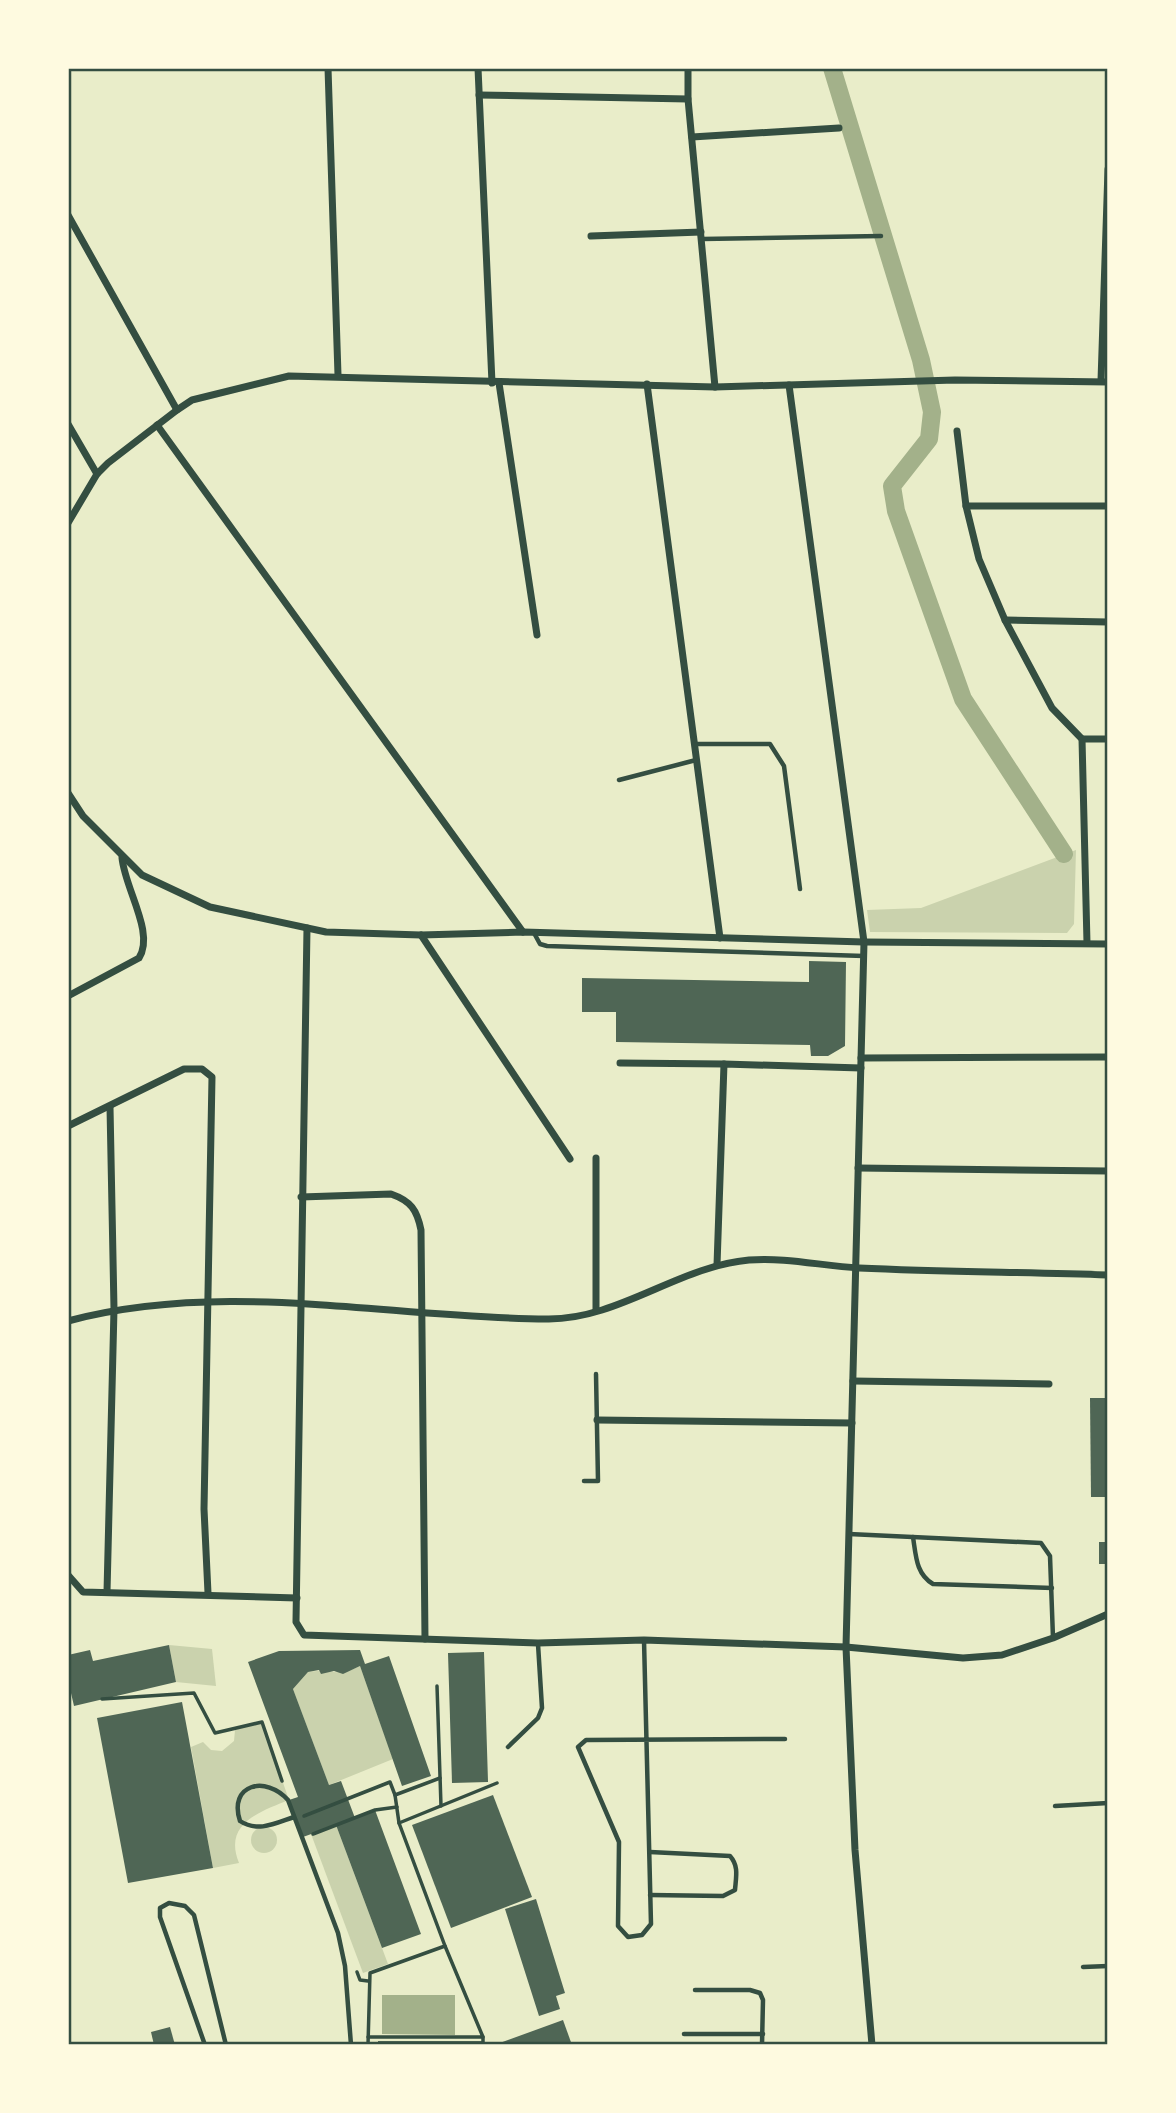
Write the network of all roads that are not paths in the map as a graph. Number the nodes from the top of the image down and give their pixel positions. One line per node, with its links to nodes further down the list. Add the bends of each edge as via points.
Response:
1 (328, 68): 13 (street)
2 (478, 68): 4 (street)
3 (688, 68): 5 (street)
4 (479, 95): 5 (street); 15 (street)
5 (688, 99): 7 (street)
6 (839, 128): 7 (street)
7 (692, 136): 11 (street)
8 (1108, 169): 14 (street)
9 (68, 215): 19 (street)
10 (591, 236): 11 (street)
11 (701, 236): 12 (lane); 18 (street)
12 (881, 236)
13 (338, 375): 15 (street); 19 (street, via 289,376 192,400)
14 (1105, 381): 17 (street)
15 (496, 383): 16 (street); 29 (street)
16 (647, 384): 18 (street); 32 (street)
17 (789, 385): 18 (street); 43 (street)
18 (715, 387)
19 (177, 410): 21 (street)
20 (68, 424): 23 (street)
21 (157, 425): 23 (street); 39 (street)
22 (957, 430): 24 (street)
23 (97, 474): 26 (street)
24 (965, 506): 25 (street); 27 (street, via 979,559)
25 (1108, 506)
26 (68, 523)
27 (1005, 620): 28 (street); 30 (street, via 1052,708)
28 (1108, 622)
29 (537, 635)
30 (1082, 739): 31 (street); 44 (street)
31 (1108, 739)
32 (694, 744): 33 (street); 37 (lane, via 770,744 778,753 784,766)
33 (696, 760): 34 (lane); 42 (street)
34 (619, 780)
35 (68, 793): 36 (street)
36 (122, 858): 38 (street, via 142,875 210,907); 47 (street, via 146,947 139,958)
37 (800, 889)
38 (307, 928): 41 (street); 59 (street)
39 (523, 932): 40 (street); 41 (street)
40 (534, 932): 42 (street); 46 (lane, via 540,944 547,946)
41 (421, 935): 56 (street)
42 (720, 938): 43 (street)
43 (864, 942): 44 (street); 46 (street)
44 (1087, 943): 45 (street)
45 (1108, 944)
46 (864, 956): 49 (street)
47 (68, 996)
48 (1108, 1057): 49 (street)
49 (861, 1058): 52 (street)
50 (620, 1063): 51 (street)
51 (724, 1064): 52 (street); 60 (street)
52 (861, 1068): 57 (street)
53 (110, 1107): 54 (street); 64 (street, via 184,1069 202,1069 212,1077); 65 (street)
54 (68, 1126)
55 (596, 1158): 66 (street)
56 (570, 1159)
57 (858, 1168): 58 (street); 61 (street)
58 (1108, 1171)
59 (301, 1197): 63 (street); 67 (street, via 391,1194 417,1210)
60 (717, 1265): 61 (street, via 750,1260 810,1261); 66 (street)
61 (856, 1268): 62 (street); 70 (street)
62 (1108, 1275)
63 (301, 1301): 64 (street); 67 (street); 81 (street)
64 (210, 1302): 65 (street); 80 (street, via 204,1509)
65 (114, 1309): 68 (street); 79 (street)
66 (596, 1310): 67 (street, via 550,1319)
67 (422, 1311): 84 (street)
68 (68, 1321)
69 (596, 1374): 72 (lane)
70 (853, 1381): 71 (street); 73 (street)
71 (1049, 1384)
72 (597, 1420): 73 (street); 74 (lane, via 598,1481)
73 (852, 1423): 75 (street)
74 (584, 1481)
75 (849, 1534): 76 (lane); 87 (street)
76 (913, 1537): 78 (lane, via 918,1567 933,1584); 78 (lane, via 1041,1543 1050,1556)
77 (68, 1575): 79 (street, via 83,1591)
78 (1052, 1588): 83 (lane)
79 (107, 1592): 80 (street)
80 (208, 1593): 81 (street)
81 (296, 1598): 84 (street, via 296,1622 304,1635)
82 (1108, 1614): 83 (street)
83 (1053, 1638): 87 (street, via 1002,1655 962,1658)
84 (425, 1639): 86 (street)
85 (644, 1640): 86 (street); 87 (street); 89 (lane)
86 (538, 1643): 90 (lane, via 542,1708 538,1718)
87 (846, 1647): 105 (street, via 855,1850)
88 (785, 1739): 89 (lane)
89 (648, 1740): 94 (lane); 95 (lane, via 586,1740 578,1747 619,1842 618,1926 628,1937 647,1932)
90 (508, 1747)
91 (1108, 1802): 92 (lane)
92 (1055, 1806)
93 (294, 1817): 93 (lane, via 277,1788 253,1786 238,1800 240,1821 248,1827); 103 (lane, via 338,1933)
94 (650, 1852): 95 (lane); 95 (lane, via 730,1856 737,1873 735,1890 723,1896)
95 (650, 1895)
96 (1108, 1966): 97 (lane)
97 (1083, 1967)
98 (695, 1990): 100 (lane, via 760,1993)
99 (684, 2034): 100 (lane)
100 (763, 2034): 104 (lane)
101 (205, 2045): 102 (lane, via 160,1917 160,1908 169,1903 186,1906 194,1915)
102 (226, 2045)
103 (351, 2045)
104 (762, 2045)
105 (872, 2045)

